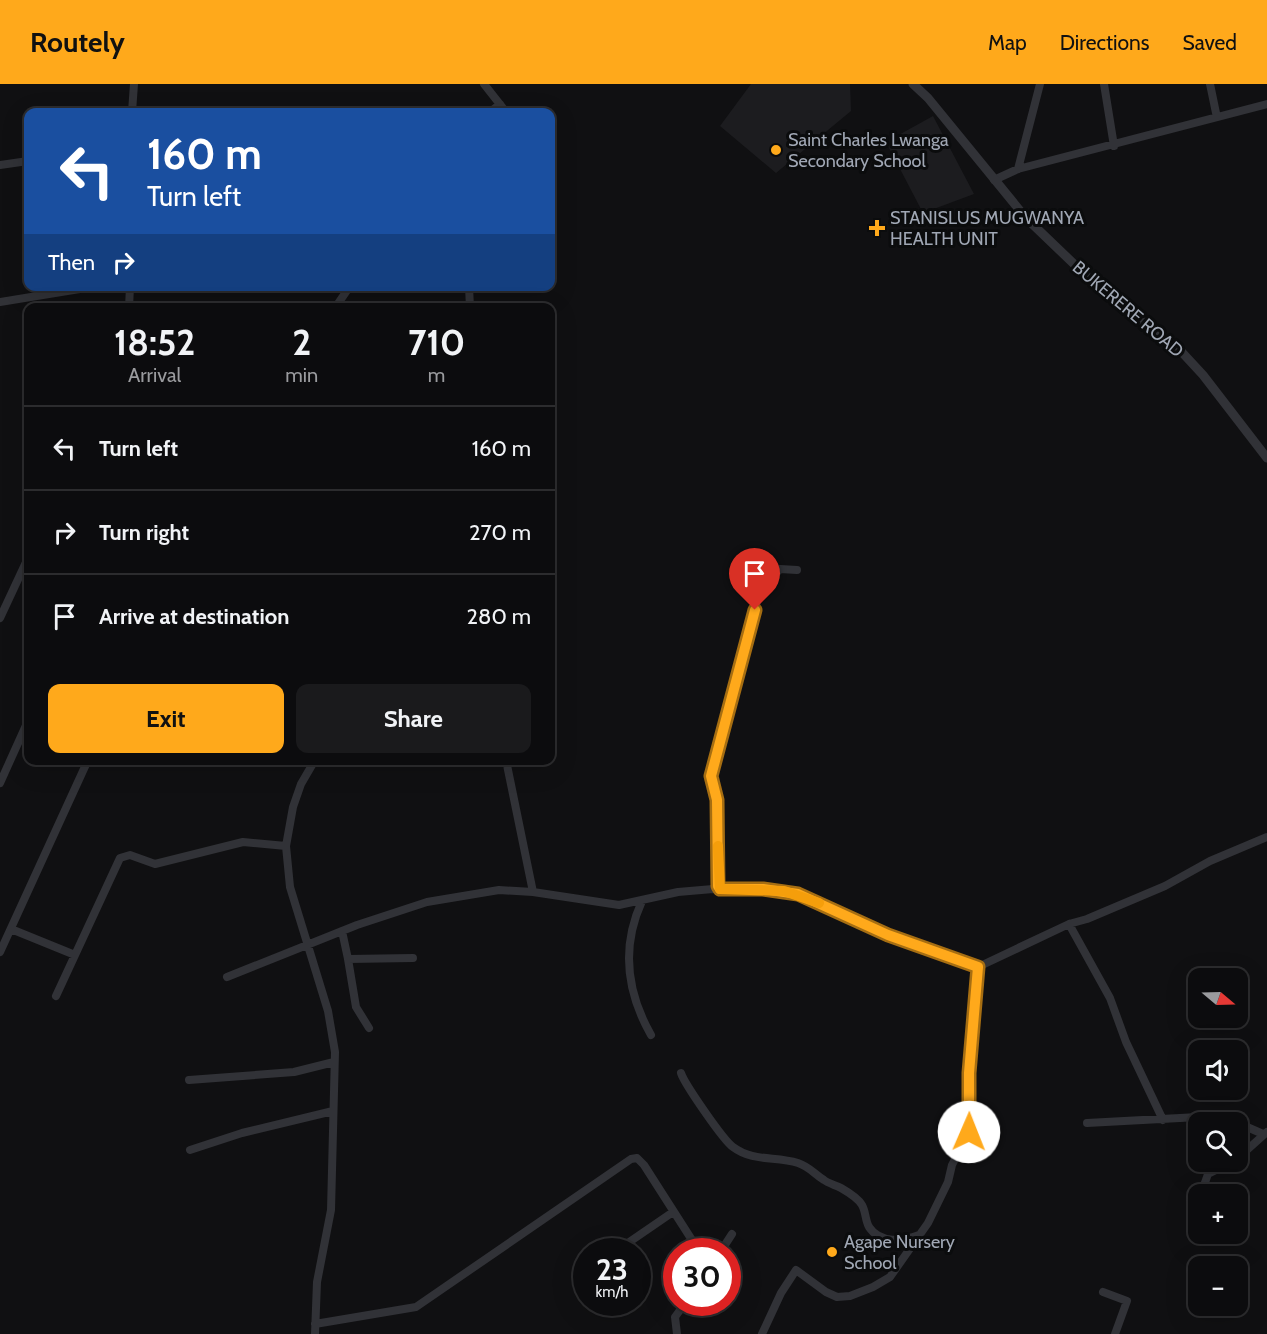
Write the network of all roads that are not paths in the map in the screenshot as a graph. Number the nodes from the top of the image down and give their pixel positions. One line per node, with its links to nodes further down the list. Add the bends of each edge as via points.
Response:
1 (134, 84): 9 (street)
2 (484, 84): 7 (street)
3 (913, 84): 17 (street, BUKERERE ROAD)
4 (1040, 84): 16 (street)
5 (1104, 84): 13 (street)
6 (1210, 84): 12 (street)
7 (500, 104): 10 (street); 11 (street)
8 (1267, 104): 13 (street)
9 (132, 108)
10 (495, 108)
11 (503, 108)
12 (1216, 113)
13 (1114, 146): 16 (street)
14 (24, 161): 15 (street)
15 (0, 165)
16 (1018, 169): 17 (street)
17 (994, 180): 20 (street, BUKERERE ROAD, via 1026,218 1078,268 1178,348)
18 (67, 291): 19 (street)
19 (0, 302)
20 (1267, 458)
21 (24, 567): 23 (street)
22 (797, 570): 31 (street, via 780,569 760,591 711,776 717,800)
23 (0, 618)
24 (24, 730): 28 (street)
25 (86, 765): 35 (street)
26 (312, 765): 30 (street, via 292,807)
27 (507, 765): 32 (street)
28 (0, 783)
29 (1267, 837): 34 (street, via 1210,861 1165,886)
30 (286, 846): 37 (street, via 290,887); 39 (street, via 243,842 155,864 130,855 120,858)
31 (720, 889): 33 (street, via 678,892); 42 (street, via 798,894 888,935)
32 (533, 892): 33 (street, via 619,905); 36 (street, via 479,892 427,902)
33 (642, 901): 46 (street, via 630,933 628,976 633,999)
34 (1069, 924): 42 (street); 52 (street, via 1110,998)
35 (11, 928): 38 (street); 39 (street)
36 (342, 932): 37 (street); 41 (street)
37 (308, 944): 43 (street); 47 (street, via 328,1011)
38 (0, 952)
39 (75, 955): 44 (street)
40 (413, 958): 41 (street)
41 (348, 959): 45 (street, via 356,1007)
42 (978, 967): 62 (street, via 969,1073 969,1132 938,1204)
43 (227, 977)
44 (56, 996)
45 (369, 1028)
46 (651, 1035)
47 (334, 1062): 49 (street, via 294,1072); 50 (street)
48 (681, 1073): 62 (street, via 722,1138 735,1149 753,1158 796,1162 811,1168 857,1199 876,1233 897,1242)
49 (189, 1080)
50 (333, 1111): 57 (street); 68 (street, via 331,1210 316,1282)
51 (1188, 1118): 52 (street)
52 (1163, 1120): 53 (street)
53 (1087, 1123)
54 (1248, 1127): 55 (street)
55 (1265, 1133): 56 (street)
56 (1248, 1149)
57 (190, 1150)
58 (1212, 1172): 59 (street)
59 (1204, 1184)
60 (673, 1212): 63 (street); 64 (street); 68 (street, via 644,1165 638,1158 631,1159 416,1307)
61 (732, 1234): 65 (street)
62 (919, 1235): 71 (street, via 890,1277 850,1296 826,1293 796,1270)
63 (635, 1238)
64 (690, 1238)
65 (729, 1238)
66 (1103, 1292): 72 (street, via 1128,1303)
67 (676, 1316): 70 (street)
68 (315, 1324): 69 (street)
69 (315, 1334)
70 (677, 1334)
71 (762, 1334)
72 (1115, 1334)

